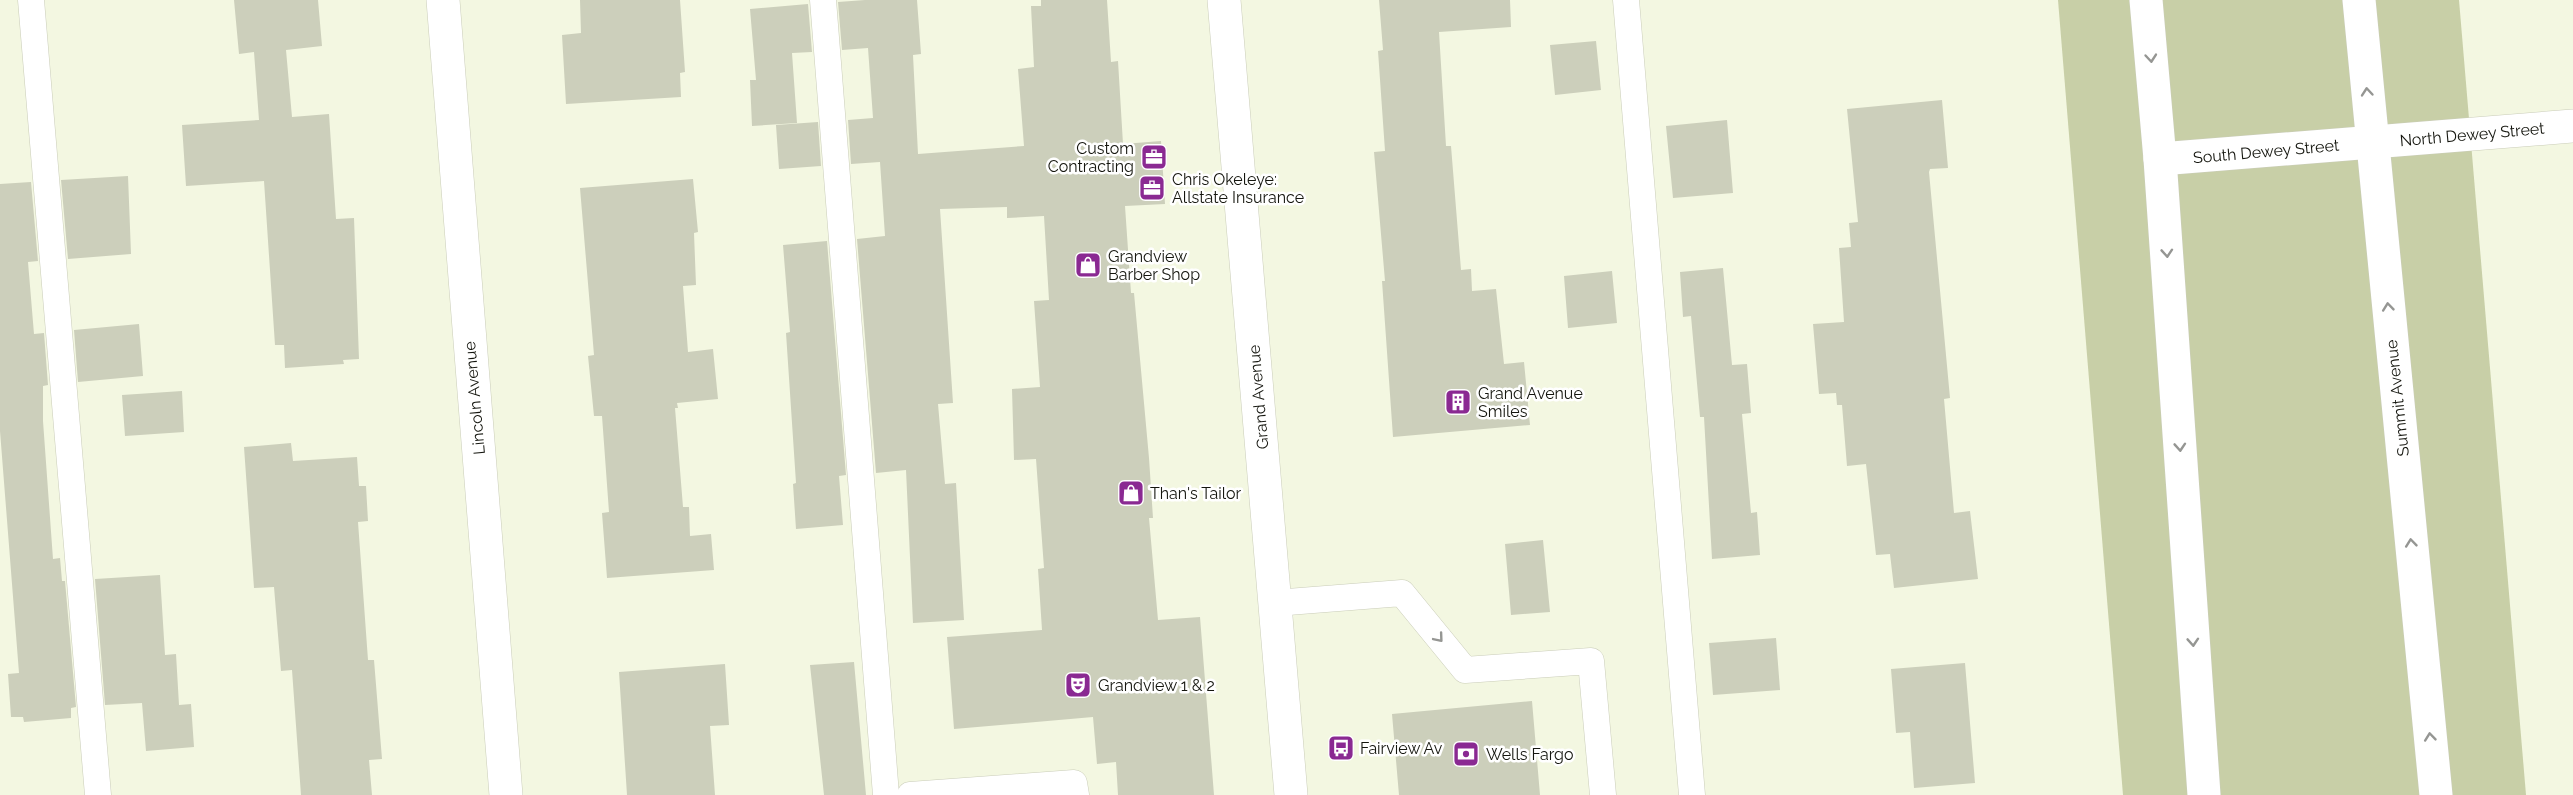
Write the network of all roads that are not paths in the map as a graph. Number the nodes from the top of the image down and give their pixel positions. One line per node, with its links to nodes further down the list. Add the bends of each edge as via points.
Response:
1 (31, 0): 12 (lane)
2 (443, 0): 13 (street, Lincoln Avenue)
3 (822, 0): 14 (lane)
4 (1224, 0): 11 (street, Grand Avenue)
5 (1626, 0): 19 (lane)
6 (2146, 0): 10 (street, one-way to 10)
7 (2359, 0): 9 (street, Summit Avenue, one-way to 7)
8 (2573, 126): 9 (street, North Dewey Street)
9 (2371, 142): 10 (street, South Dewey Street); 21 (street, Summit Avenue, one-way to 9)
10 (2160, 159): 20 (street, one-way to 20)
11 (1275, 603): 17 (street, Grand Avenue); 18 (lane, one-way to 18, via 1402,593 1466,670 1591,661)
12 (98, 795)
13 (506, 795)
14 (886, 795)
15 (910, 795): 16 (lane, via 1074,783)
16 (1076, 795)
17 (1291, 795)
18 (1603, 795)
19 (1692, 795)
20 (2204, 795)
21 (2436, 795)

